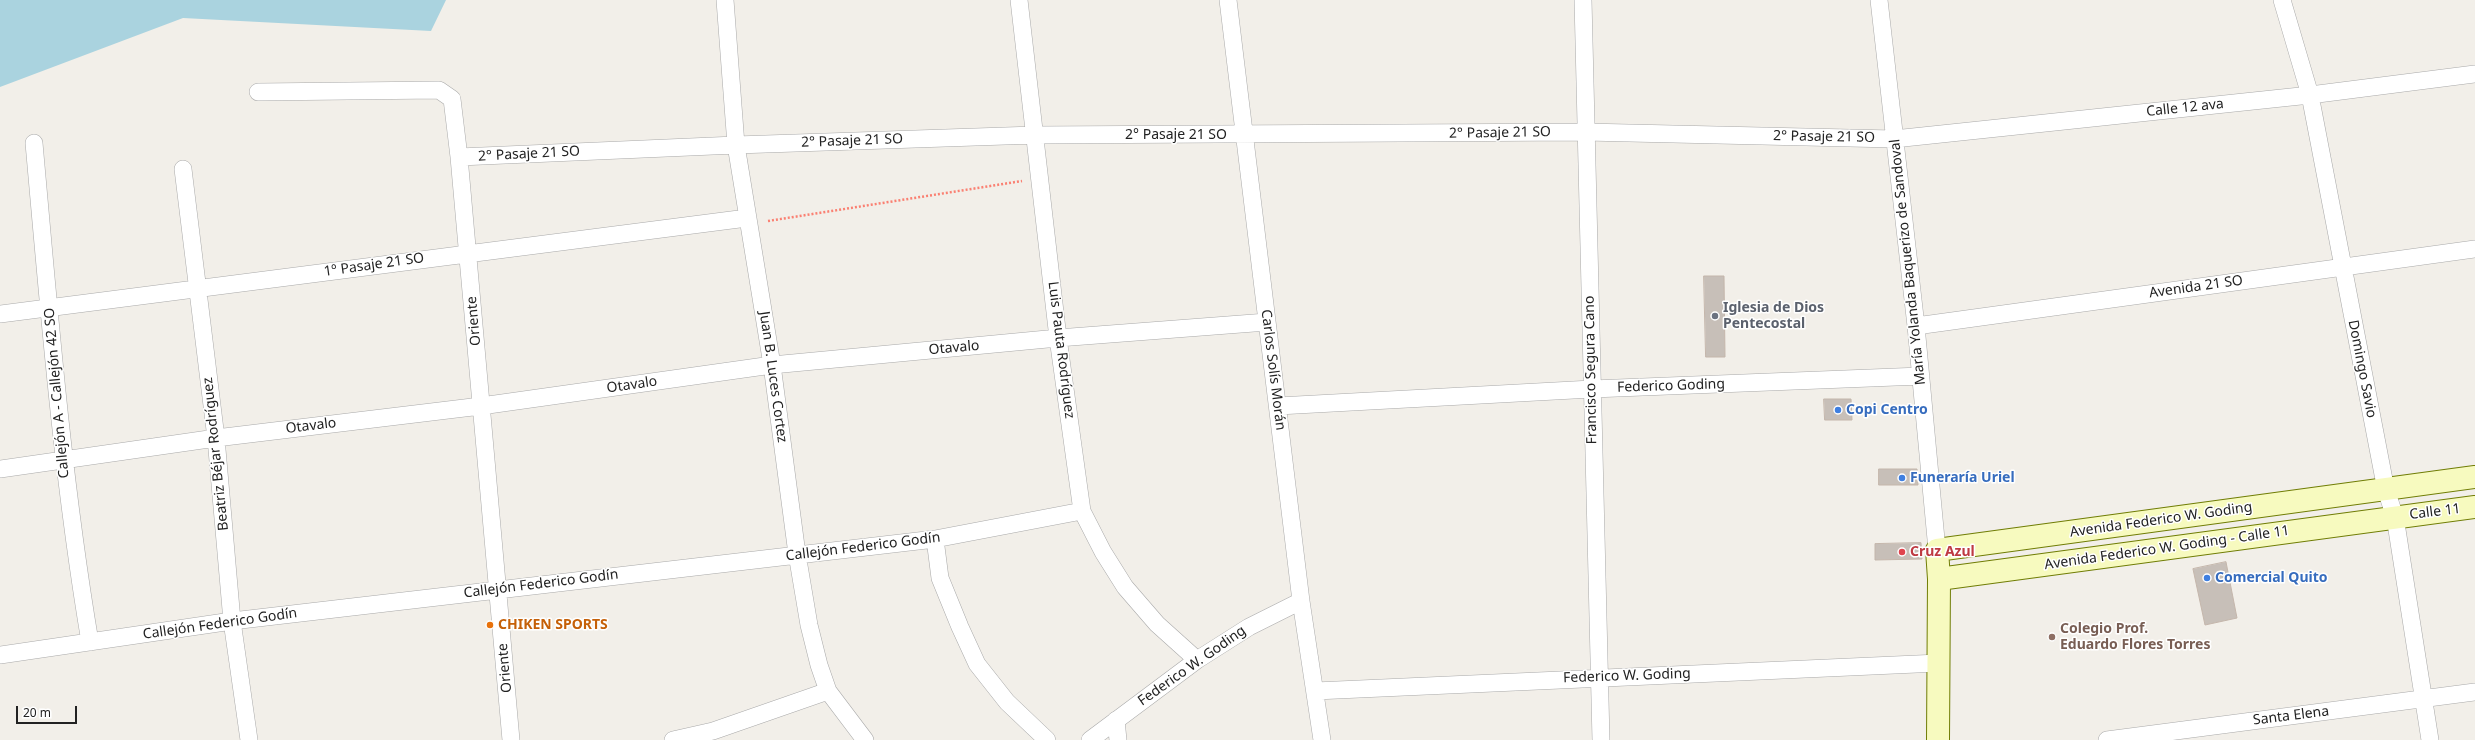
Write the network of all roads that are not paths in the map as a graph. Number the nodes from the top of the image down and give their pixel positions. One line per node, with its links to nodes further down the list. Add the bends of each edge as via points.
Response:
1 (725, 0): 15 (street, Juan B. Luces Cortez)
2 (1019, 0): 11 (street, Luis Pauta Rodríguez)
3 (1228, 0): 12 (street, Carlos Solís Morán)
4 (1583, 0): 10 (street, Francisco Segura Cano)
5 (1879, 0): 13 (street, María Yolanda Baquerizo de Sandoval)
6 (2282, 0): 9 (street, Domingo Savio)
7 (2475, 74): 9 (street, Calle 12 ava)
8 (258, 92): 16 (street, Oriente, via 439,90 452,99)
9 (2310, 95): 13 (street, Calle 12 ava); 21 (street, Domingo Savio)
10 (1585, 132): 12 (street, 2° Pasaje 21 SO); 13 (street, 2° Pasaje 21 SO); 30 (street, Francisco Segura Cano)
11 (1035, 135): 12 (street, 2° Pasaje 21 SO); 15 (street, 2° Pasaje 21 SO); 27 (street, Luis Pauta Rodríguez)
12 (1244, 135): 25 (street, Carlos Solís Morán)
13 (1894, 139): 26 (street, María Yolanda Baquerizo de Sandoval)
14 (34, 143): 23 (street, Callejón A - Callejón 42 SO)
15 (736, 145): 16 (street, 2° Pasaje 21 SO); 18 (street, Juan B. Luces Cortez)
16 (459, 157): 20 (street, Oriente)
17 (183, 168): 22 (street, Beatriz Béjar Rodríguez)
18 (748, 221): 20 (street, 1º Pasaje 21 SO); 28 (street, Juan B. Luces Cortez)
19 (2475, 249): 21 (street, Avenida 21 SO)
20 (467, 252): 22 (street, 1º Pasaje 21 SO); 31 (street, Oriente)
21 (2342, 266): 26 (street, Avenida 21 SO); 37 (street, Domingo Savio)
22 (198, 290): 23 (street, 1º Pasaje 21 SO); 33 (street, Beatriz Béjar Rodríguez)
23 (49, 307): 24 (street, 1º Pasaje 21 SO); 34 (street, Callejón A - Callejón 42 SO)
24 (0, 314)
25 (1267, 322): 27 (street, Otavalo); 32 (street, Carlos Solís Morán)
26 (1916, 326): 29 (street, María Yolanda Baquerizo de Sandoval)
27 (1058, 338): 28 (street, Otavalo); 39 (street, Luis Pauta Rodríguez)
28 (772, 365): 31 (street, Otavalo); 43 (street, Juan B. Luces Cortez)
29 (1921, 376): 30 (street, Federico Goding); 42 (street, María Yolanda Baquerizo de Sandoval)
30 (1592, 389): 32 (street, Federico Goding); 52 (street, Francisco Segura Cano)
31 (481, 406): 33 (street, Otavalo); 45 (street, Oriente)
32 (1278, 406): 46 (street, Carlos Solís Morán)
33 (216, 438): 34 (street, Otavalo); 47 (street, Beatriz Béjar Rodríguez)
34 (63, 460): 35 (street, Otavalo); 48 (street, Callejón A - Callejón 42 SO)
35 (0, 469)
36 (2475, 477): 37 (street)
37 (2386, 490): 40 (street, Domingo Savio); 42 (street, Avenida Federico W. Goding)
38 (2475, 507): 40 (street, Calle 11)
39 (1082, 511): 41 (street, Callejón Federico Godín); 50 (street, Luis Pauta Rodríguez, via 1103,552 1125,586 1157,624)
40 (2395, 517): 44 (street, Avenida Federico W. Goding - Calle 11); 56 (street, Domingo Savio)
41 (935, 539): 43 (street, Callejón Federico Godín); 62 (street, via 940,578 978,664 1007,702)
42 (1937, 550): 44 (street, María Yolanda Baquerizo de Sandoval)
43 (797, 554): 45 (street, Callejón Federico Godín); 53 (street, Juan B. Luces Cortez, via 809,625)
44 (1939, 579): 51 (street, María Yolanda Baquerizo de Sandoval)
45 (498, 589): 47 (street, Callejón Federico Godín); 59 (street, Oriente)
46 (1301, 601): 50 (street, Federico W. Goding, via 1249,627); 54 (street, Carlos Solís Morán)
47 (232, 621): 48 (street, Callejón Federico Godín); 58 (street, Beatriz Béjar Rodríguez)
48 (90, 642): 49 (street, Callejón Federico Godín)
49 (0, 655)
50 (1198, 660): 57 (street, Federico W. Goding)
51 (1939, 663): 52 (street, Federico W. Goding); 67 (street, María Yolanda Baquerizo de Sandoval)
52 (1598, 676): 54 (street, Federico W. Goding); 66 (street, Francisco Segura Cano)
53 (828, 691): 60 (street, via 713,731); 61 (street, Juan B. Luces Cortez)
54 (1315, 691): 65 (street, Carlos Solís Morán)
55 (2475, 692): 56 (street, Santa Elena)
56 (2423, 698): 68 (street, Santa Elena); 69 (street, Domingo Savio)
57 (1116, 720): 63 (street, Federico W. Goding); 64 (street)
58 (249, 740)
59 (511, 740)
60 (673, 740)
61 (865, 740)
62 (1047, 740)
63 (1090, 740)
64 (1118, 740)
65 (1322, 740)
66 (1601, 740)
67 (1938, 740)
68 (2107, 740)
69 (2430, 740)

